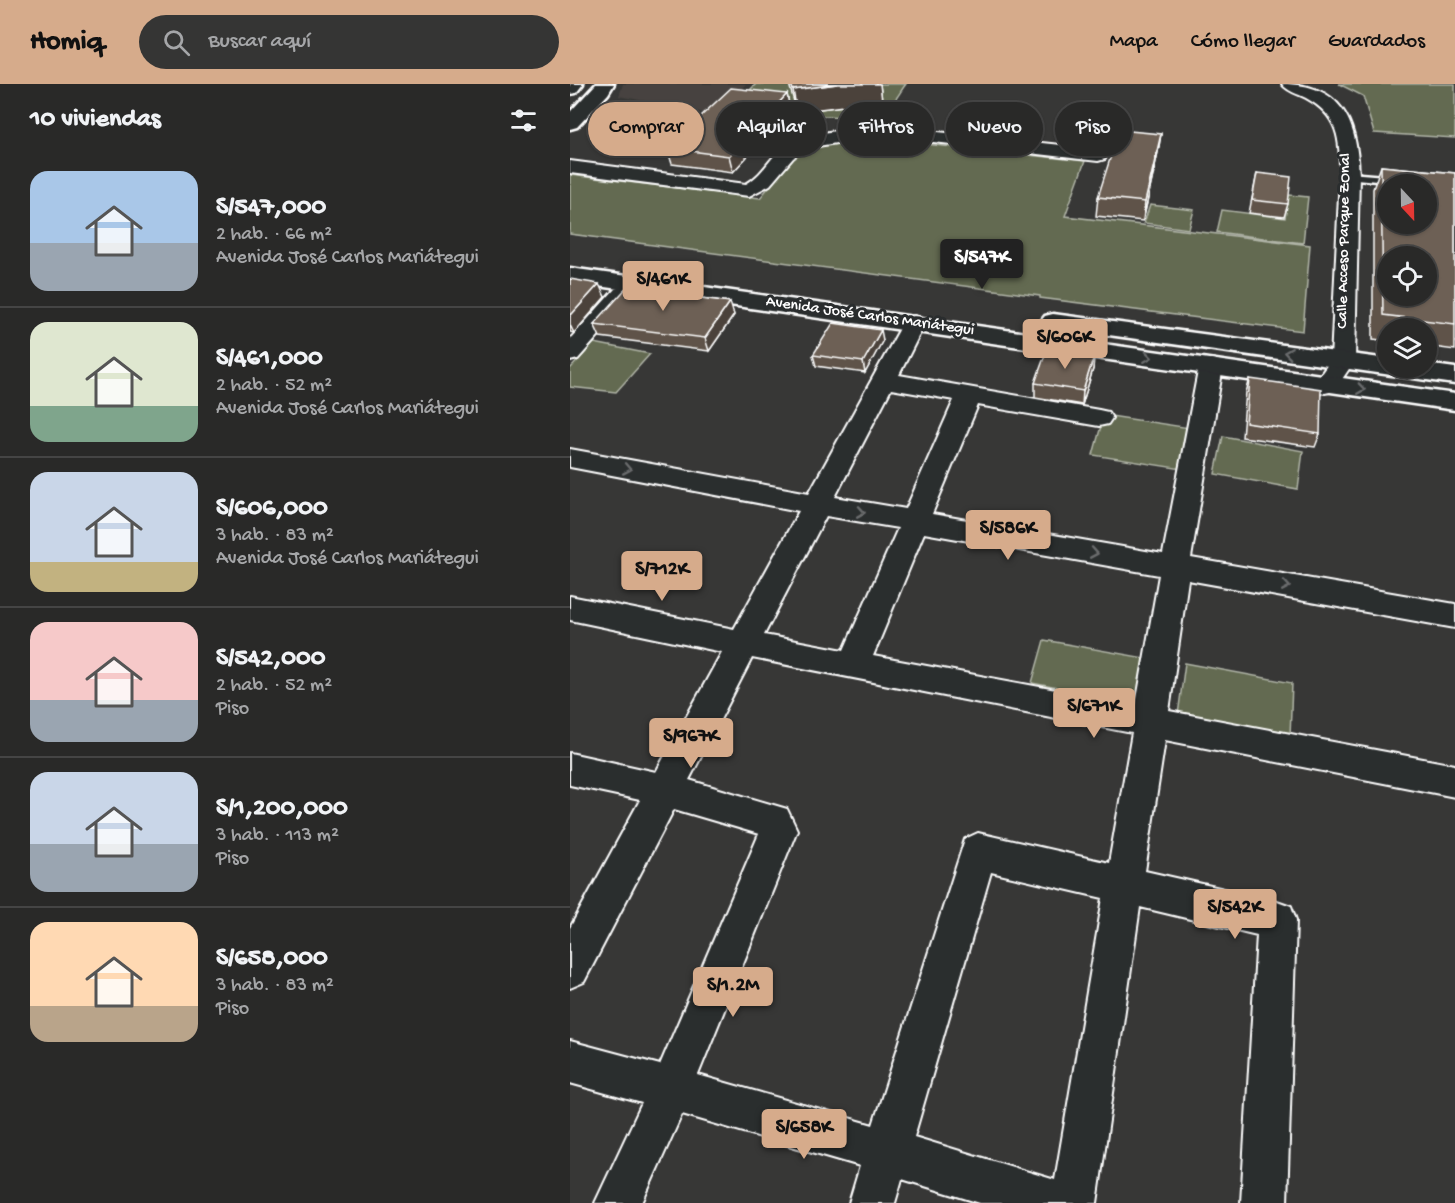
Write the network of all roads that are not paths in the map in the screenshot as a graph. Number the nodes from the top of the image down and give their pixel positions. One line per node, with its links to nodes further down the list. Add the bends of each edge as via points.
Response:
1 (574, 84): 4 (main road)
2 (605, 84): 5 (main road)
3 (1290, 84): 8 (street, Calle Acceso Parque ZOnal, via 1323,102 1341,120)
4 (570, 89)
5 (570, 123)
6 (1055, 150): 7 (street, via 881,131 800,143 757,186 749,189)
7 (570, 167)
8 (1349, 176): 9 (lane); 17 (street, Calle Acceso Parque ZOnal)
9 (1377, 178)
10 (570, 254): 13 (main road, Avenida José Carlos Mariátegui)
11 (570, 274): 12 (main road, Avenida José Carlos Mariátegui)
12 (633, 283): 14 (main road, Avenida José Carlos Mariátegui); 16 (street)
13 (815, 288)
14 (914, 309): 19 (main road, Avenida José Carlos Mariátegui, one-way to 19); 22 (street)
15 (1036, 318): 17 (main road, one-way to 15)
16 (570, 354)
17 (1343, 360): 18 (main road); 23 (street)
18 (1377, 365)
19 (1211, 366): 23 (main road, Avenida José Carlos Mariátegui); 30 (street)
20 (1437, 374): 21 (main road)
21 (1455, 376)
22 (884, 380): 24 (street); 28 (street)
23 (1325, 385): 25 (main road, Avenida José Carlos Mariátegui, one-way to 25)
24 (969, 395): 26 (street); 29 (street)
25 (1455, 402)
26 (1100, 418)
27 (570, 458): 28 (street, one-way to 28)
28 (818, 504): 29 (street, one-way to 29); 33 (street)
29 (915, 521): 30 (street, one-way to 30); 34 (street)
30 (1175, 567): 32 (street, one-way to 32); 35 (street)
31 (570, 608): 33 (street)
32 (1455, 616)
33 (743, 644): 34 (street); 38 (street)
34 (853, 666): 35 (street)
35 (1151, 724): 37 (street); 39 (street)
36 (570, 769): 38 (street)
37 (1455, 781)
38 (665, 790): 40 (street); 42 (street, via 774,821 779,830)
39 (1126, 886): 43 (street, via 978,851); 47 (street); 48 (street, via 1277,920)
40 (570, 968)
41 (570, 1062): 42 (street)
42 (671, 1089): 43 (street); 44 (street)
43 (887, 1151): 45 (street); 46 (street)
44 (618, 1203)
45 (872, 1203)
46 (1054, 1203)
47 (1074, 1203)
48 (1264, 1203)

